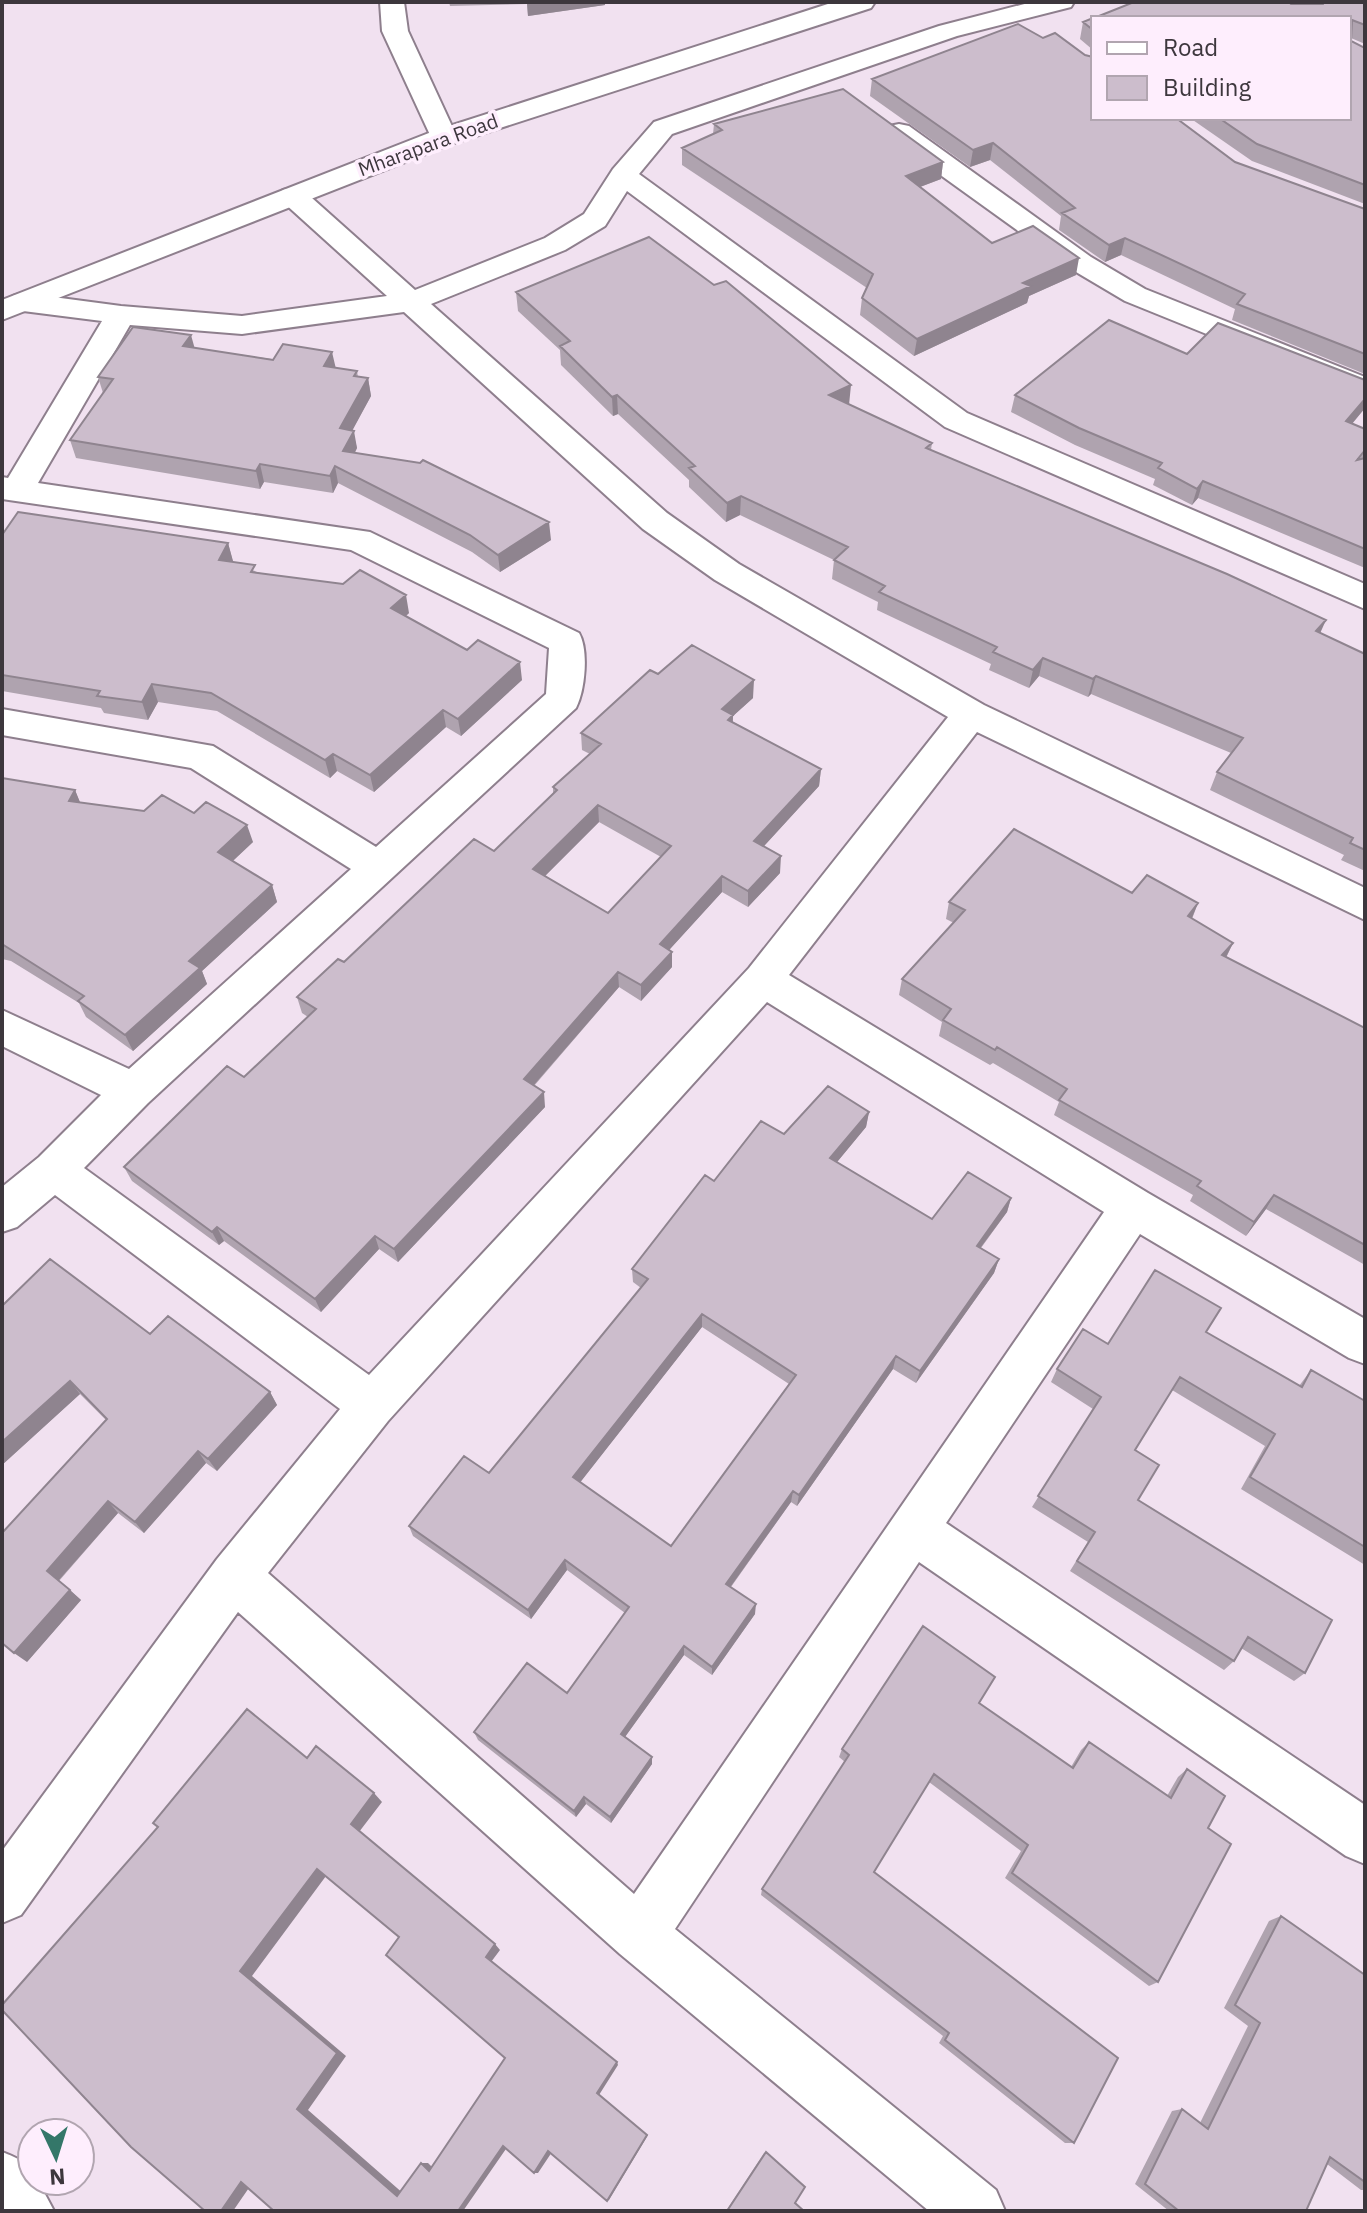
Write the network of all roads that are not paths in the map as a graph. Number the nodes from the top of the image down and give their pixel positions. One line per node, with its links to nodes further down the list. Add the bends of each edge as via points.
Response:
1 (392, 2): 9 (street, via 395,31)
2 (862, 2): 9 (main road, Mharapara Road)
3 (1061, 2): 4 (street)
4 (1021, 12): 5 (street); 6 (street)
5 (1045, 29)
6 (820, 75): 7 (street); 10 (street, via 663,128)
7 (845, 93)
8 (882, 120): 15 (street, via 1081,263 1135,295)
9 (444, 137): 11 (main road, Mharapara Road)
10 (623, 175): 12 (street, via 595,220 555,244); 17 (street, via 956,420)
11 (293, 196): 12 (street); 13 (main road, Mharapara Road)
12 (411, 302): 14 (street, via 242,325); 18 (street, via 655,521 727,572)
13 (12, 306): 14 (street)
14 (121, 315): 16 (street)
15 (1365, 388)
16 (10, 489): 20 (street, via 358,540 567,642 563,699)
17 (1365, 597)
18 (971, 714): 21 (street); 22 (street)
19 (2, 722): 20 (street, via 200,756)
20 (379, 868): 24 (street)
21 (1365, 905)
22 (763, 979): 26 (street); 29 (street)
23 (2, 1027): 24 (street)
24 (133, 1091): 25 (street)
25 (54, 1170): 27 (street); 29 (street)
26 (1133, 1207): 28 (street); 30 (street)
27 (2, 1213)
28 (1365, 1343)
29 (372, 1405): 31 (street)
30 (913, 1529): 32 (street); 34 (street)
31 (234, 1576): 33 (street); 34 (street)
32 (1365, 1837)
33 (2, 1896)
34 (639, 1935): 37 (street)
35 (2, 2181): 36 (street)
36 (24, 2211)
37 (975, 2211)

